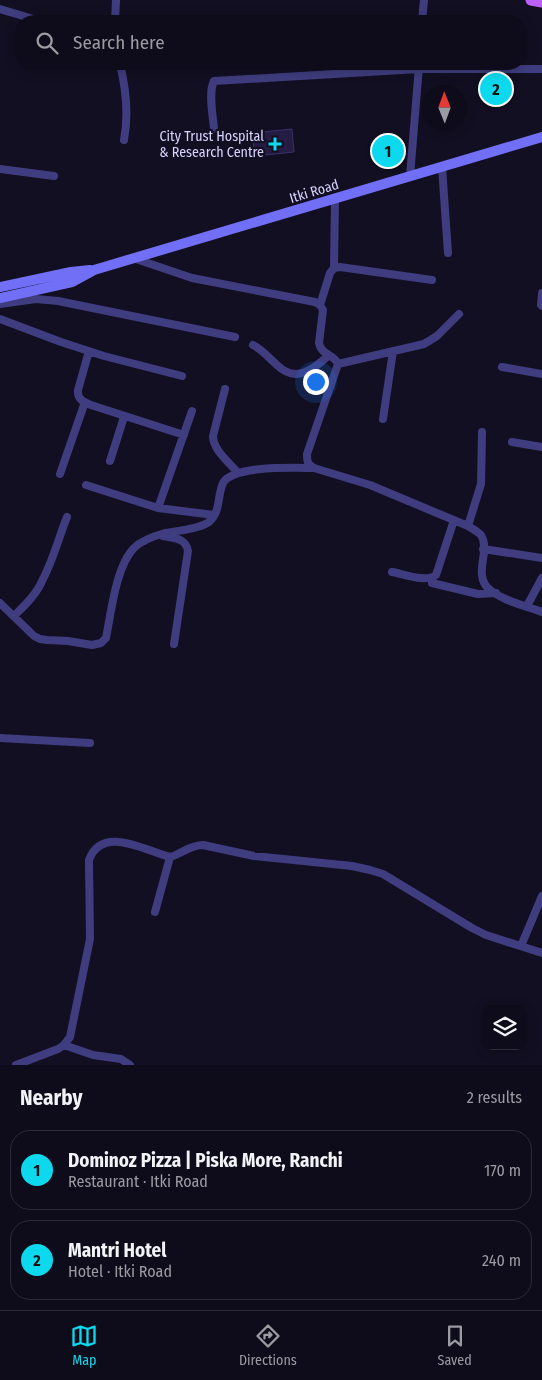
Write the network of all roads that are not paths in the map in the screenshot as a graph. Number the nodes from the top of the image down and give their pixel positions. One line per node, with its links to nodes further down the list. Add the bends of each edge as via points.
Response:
1 (116, 0): 7 (street)
2 (424, 0): 8 (street)
3 (531, 0): 4 (main road)
4 (542, 2)
5 (0, 9): 6 (street)
6 (20, 15)
7 (115, 15)
8 (423, 15)
9 (527, 69): 10 (street)
10 (542, 69)
11 (122, 70): 16 (street, via 126,88)
12 (344, 70): 14 (street, via 214,81)
13 (419, 70): 20 (street)
14 (214, 129)
15 (542, 137): 17 (street, Itki Road)
16 (124, 140)
17 (442, 167): 20 (street, Itki Road); 22 (street)
18 (0, 169): 19 (street)
19 (54, 176)
20 (410, 176): 21 (street, Itki Road)
21 (335, 199): 23 (street, Itki Road); 24 (street)
22 (448, 253)
23 (133, 258): 25 (street, Itki Road); 31 (street, via 192,278)
24 (334, 268): 26 (street); 31 (street)
25 (94, 270): 27 (street); 29 (street, via 72,282)
26 (432, 280)
27 (0, 287)
28 (542, 293): 32 (street)
29 (0, 298)
30 (0, 304): 35 (street, via 36,299 58,301)
31 (320, 305): 39 (street, via 323,310 319,344)
32 (542, 306)
33 (459, 314): 38 (street, via 430,342)
34 (0, 319): 37 (street)
35 (235, 337)
36 (253, 345): 39 (street, via 290,373 299,374 316,367)
37 (89, 351): 43 (street); 45 (street, via 78,395)
38 (393, 351): 40 (street); 48 (street)
39 (329, 355): 40 (street)
40 (338, 364): 54 (street, via 307,454 306,460)
41 (502, 367): 42 (street)
42 (542, 374)
43 (182, 376)
44 (226, 389): 55 (street, via 213,442)
45 (85, 402): 47 (street); 56 (street)
46 (192, 411): 50 (street)
47 (124, 416): 50 (street); 53 (street)
48 (383, 419)
49 (482, 432): 62 (street, via 481,484)
50 (184, 435): 58 (street)
51 (512, 442): 52 (street)
52 (542, 447)
53 (110, 462)
54 (314, 468): 55 (street); 61 (street, via 370,485)
55 (238, 473): 59 (street, via 224,482)
56 (60, 474)
57 (86, 485): 58 (street)
58 (158, 508): 59 (street)
59 (214, 515): 63 (street, via 199,526)
60 (67, 517): 73 (street, via 43,580)
61 (454, 520): 62 (street); 66 (street, via 436,575 425,579)
62 (468, 526): 64 (street, via 482,538)
63 (158, 535): 73 (street, via 134,548 126,558 106,638 100,643 92,645 40,639); 74 (street, via 183,540 187,544)
64 (483, 549): 65 (street); 69 (street, via 482,580)
65 (542, 558)
66 (392, 572)
67 (542, 578): 71 (street)
68 (432, 583): 69 (street, via 478,594)
69 (496, 593): 71 (street)
70 (0, 603): 73 (street)
71 (527, 606): 72 (street)
72 (542, 612)
73 (14, 616)
74 (174, 644)
75 (0, 738): 76 (street)
76 (90, 742)
77 (170, 857): 79 (street); 80 (street, via 195,845 203,845 254,856 370,870 383,874 472,928); 82 (street, via 122,842 100,844 92,851 89,860 90,939 70,1037)
78 (542, 896): 80 (street)
79 (156, 912)
80 (521, 946): 81 (street)
81 (542, 953)
82 (64, 1045): 83 (street); 84 (street, via 93,1055 121,1059)
83 (16, 1065)
84 (130, 1065)

